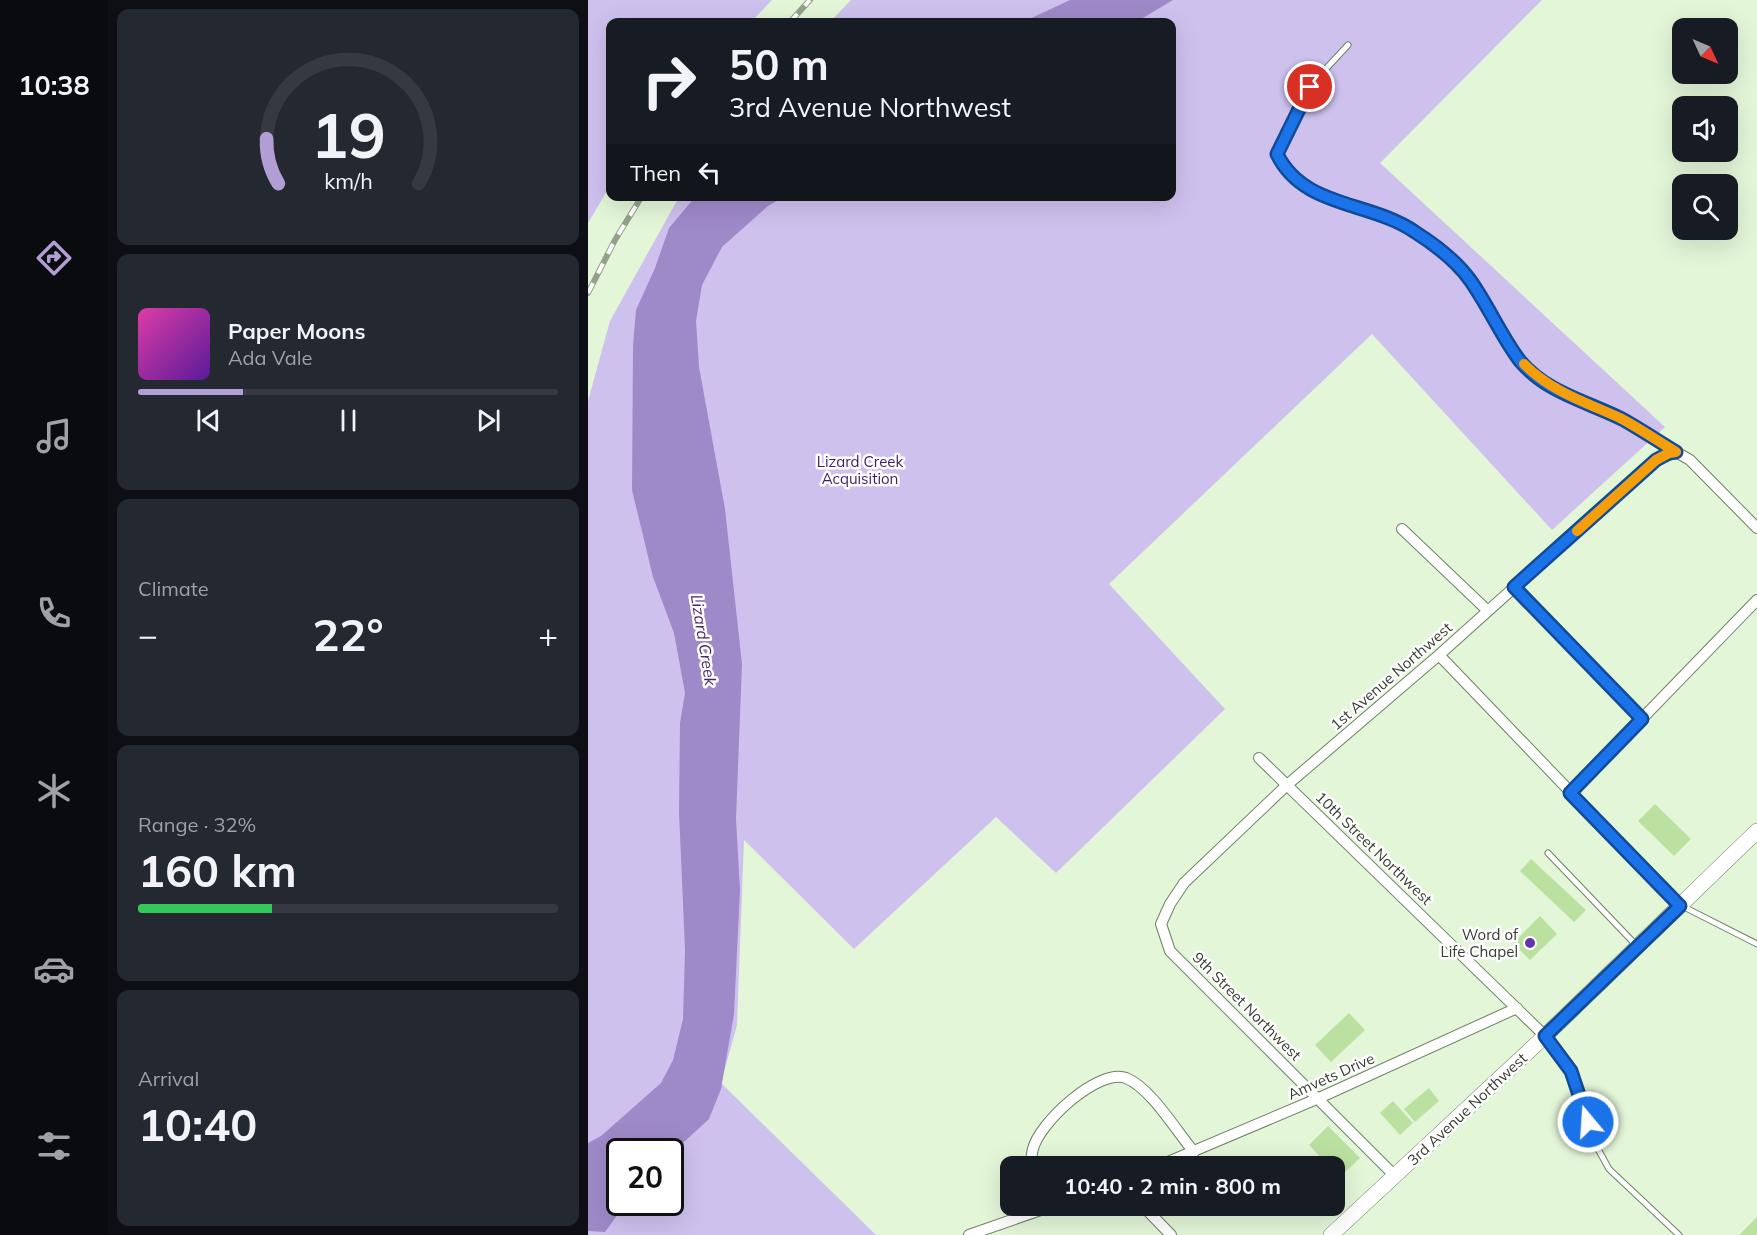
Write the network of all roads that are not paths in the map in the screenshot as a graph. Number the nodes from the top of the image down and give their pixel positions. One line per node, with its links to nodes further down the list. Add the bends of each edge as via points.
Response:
1 (1348, 45): 2 (lane, via 1310,87 1277,154 1283,168 1317,194 1393,219 1415,232 1469,278 1520,360 1542,381 1621,419)
2 (1676, 452): 3 (street, via 1690,460); 5 (street, 1st Avenue Northwest, via 1656,460)
3 (1757, 528)
4 (1402, 529): 7 (street)
5 (1514, 587): 7 (street, 1st Avenue Northwest); 9 (street)
6 (1757, 600): 9 (street)
7 (1488, 611): 8 (street, 1st Avenue Northwest)
8 (1439, 655): 11 (street, 1st Avenue Northwest); 12 (street)
9 (1642, 719): 12 (street)
10 (1259, 758): 11 (street, 10th Street Northwest)
11 (1287, 785): 18 (street, 1st Avenue Northwest, via 1184,883 1170,904 1161,924 1170,951); 19 (street, 10th Street Northwest)
12 (1570, 793): 15 (street)
13 (1757, 831): 15 (main road, 3rd Avenue Northwest)
14 (1548, 853): 17 (lane)
15 (1680, 906): 16 (lane); 17 (main road, 3rd Avenue Northwest)
16 (1757, 944)
17 (1638, 946): 20 (main road, 3rd Avenue Northwest)
18 (1179, 960): 21 (street, 9th Street Northwest)
19 (1517, 1008): 20 (street, 10th Street Northwest); 21 (street, Amvets Drive)
20 (1545, 1036): 25 (main road, 3rd Avenue Northwest); 31 (lane, via 1571,1071 1593,1140 1609,1169)
21 (1319, 1098): 22 (street, Amvets Drive); 25 (street, 9th Street Northwest)
22 (1194, 1152): 23 (street, via 1137,1085 1124,1077 1108,1078 1070,1100 1048,1122); 24 (street, Amvets Drive)
23 (1032, 1156)
24 (1184, 1156)
25 (1396, 1176): 30 (main road, 3rd Avenue Northwest)
26 (1017, 1216): 28 (street)
27 (1153, 1216): 29 (street)
28 (969, 1235)
29 (1171, 1235)
30 (1331, 1235)
31 (1679, 1235)

